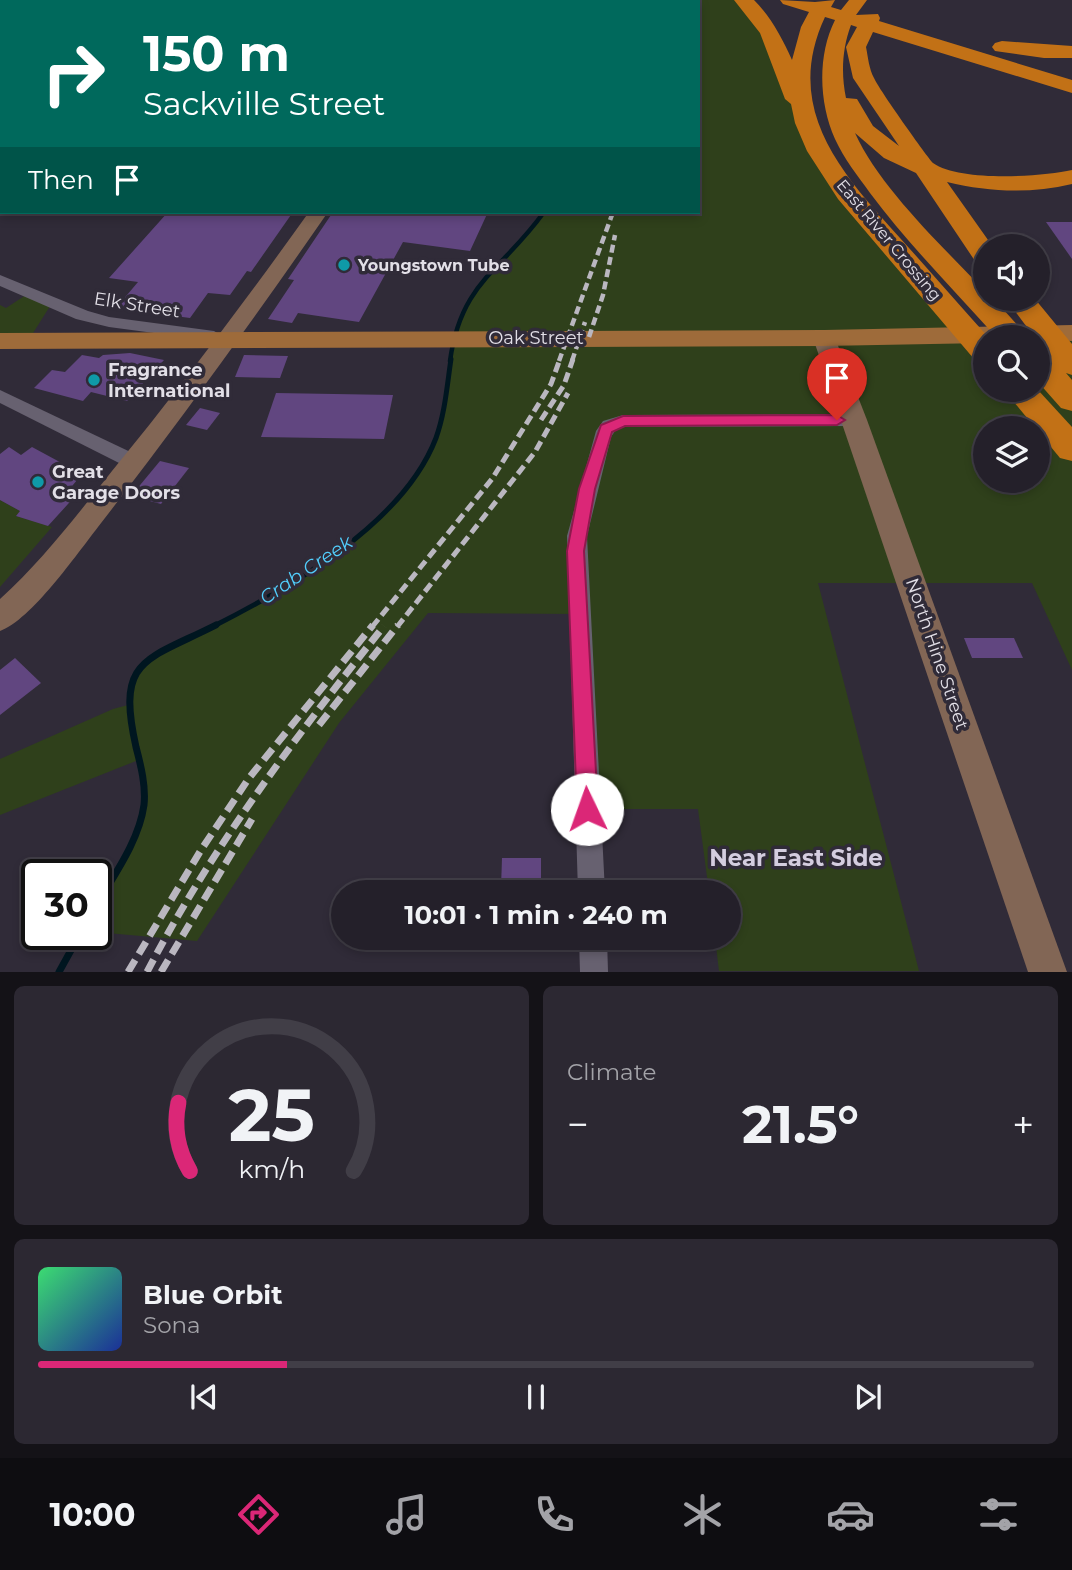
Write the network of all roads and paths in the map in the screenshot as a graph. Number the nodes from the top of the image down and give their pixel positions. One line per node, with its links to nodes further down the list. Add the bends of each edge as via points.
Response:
1 (743, 0): 12 (highway, via 768,29)
2 (826, 0): 12 (highway, East River Crossing, via 814,15 804,48)
3 (858, 0): 7 (highway, East River Crossing, via 838,34)
4 (800, 1): 5 (highway)
5 (885, 17): 6 (highway); 15 (highway, via 858,39 858,62 875,97)
6 (967, 48): 8 (highway); 9 (highway); 10 (highway); 11 (highway)
7 (834, 52): 13 (highway, via 842,90 863,128 904,159 946,174 1004,184); 18 (highway, East River Crossing, via 834,91 842,128 854,151 898,211)
8 (1072, 52)
9 (1072, 78)
10 (1072, 87)
11 (1072, 100)
12 (805, 121): 22 (highway, East River Crossing, via 847,194)
13 (1072, 177)
14 (317, 214): 20 (street)
15 (973, 238)
16 (0, 280): 20 (street, Elk Street, via 109,322)
17 (1029, 311): 24 (highway)
18 (1002, 325)
19 (1072, 333): 21 (main road, Oak Street)
20 (232, 336): 31 (street)
21 (824, 338): 23 (main road, Oak Street); 29 (street, North Hine Street)
22 (973, 338)
23 (0, 341)
24 (1072, 365)
25 (1050, 376): 27 (highway)
26 (0, 396): 31 (street)
27 (1072, 400)
28 (1031, 402): 30 (highway)
29 (855, 420): 33 (street, via 623,421 609,426 602,436 576,551); 36 (street, North Hine Street)
30 (1072, 449)
31 (134, 462): 32 (street, via 33,587)
32 (0, 618)
33 (590, 880)
34 (593, 950): 35 (street)
35 (594, 971)
36 (1048, 971)

